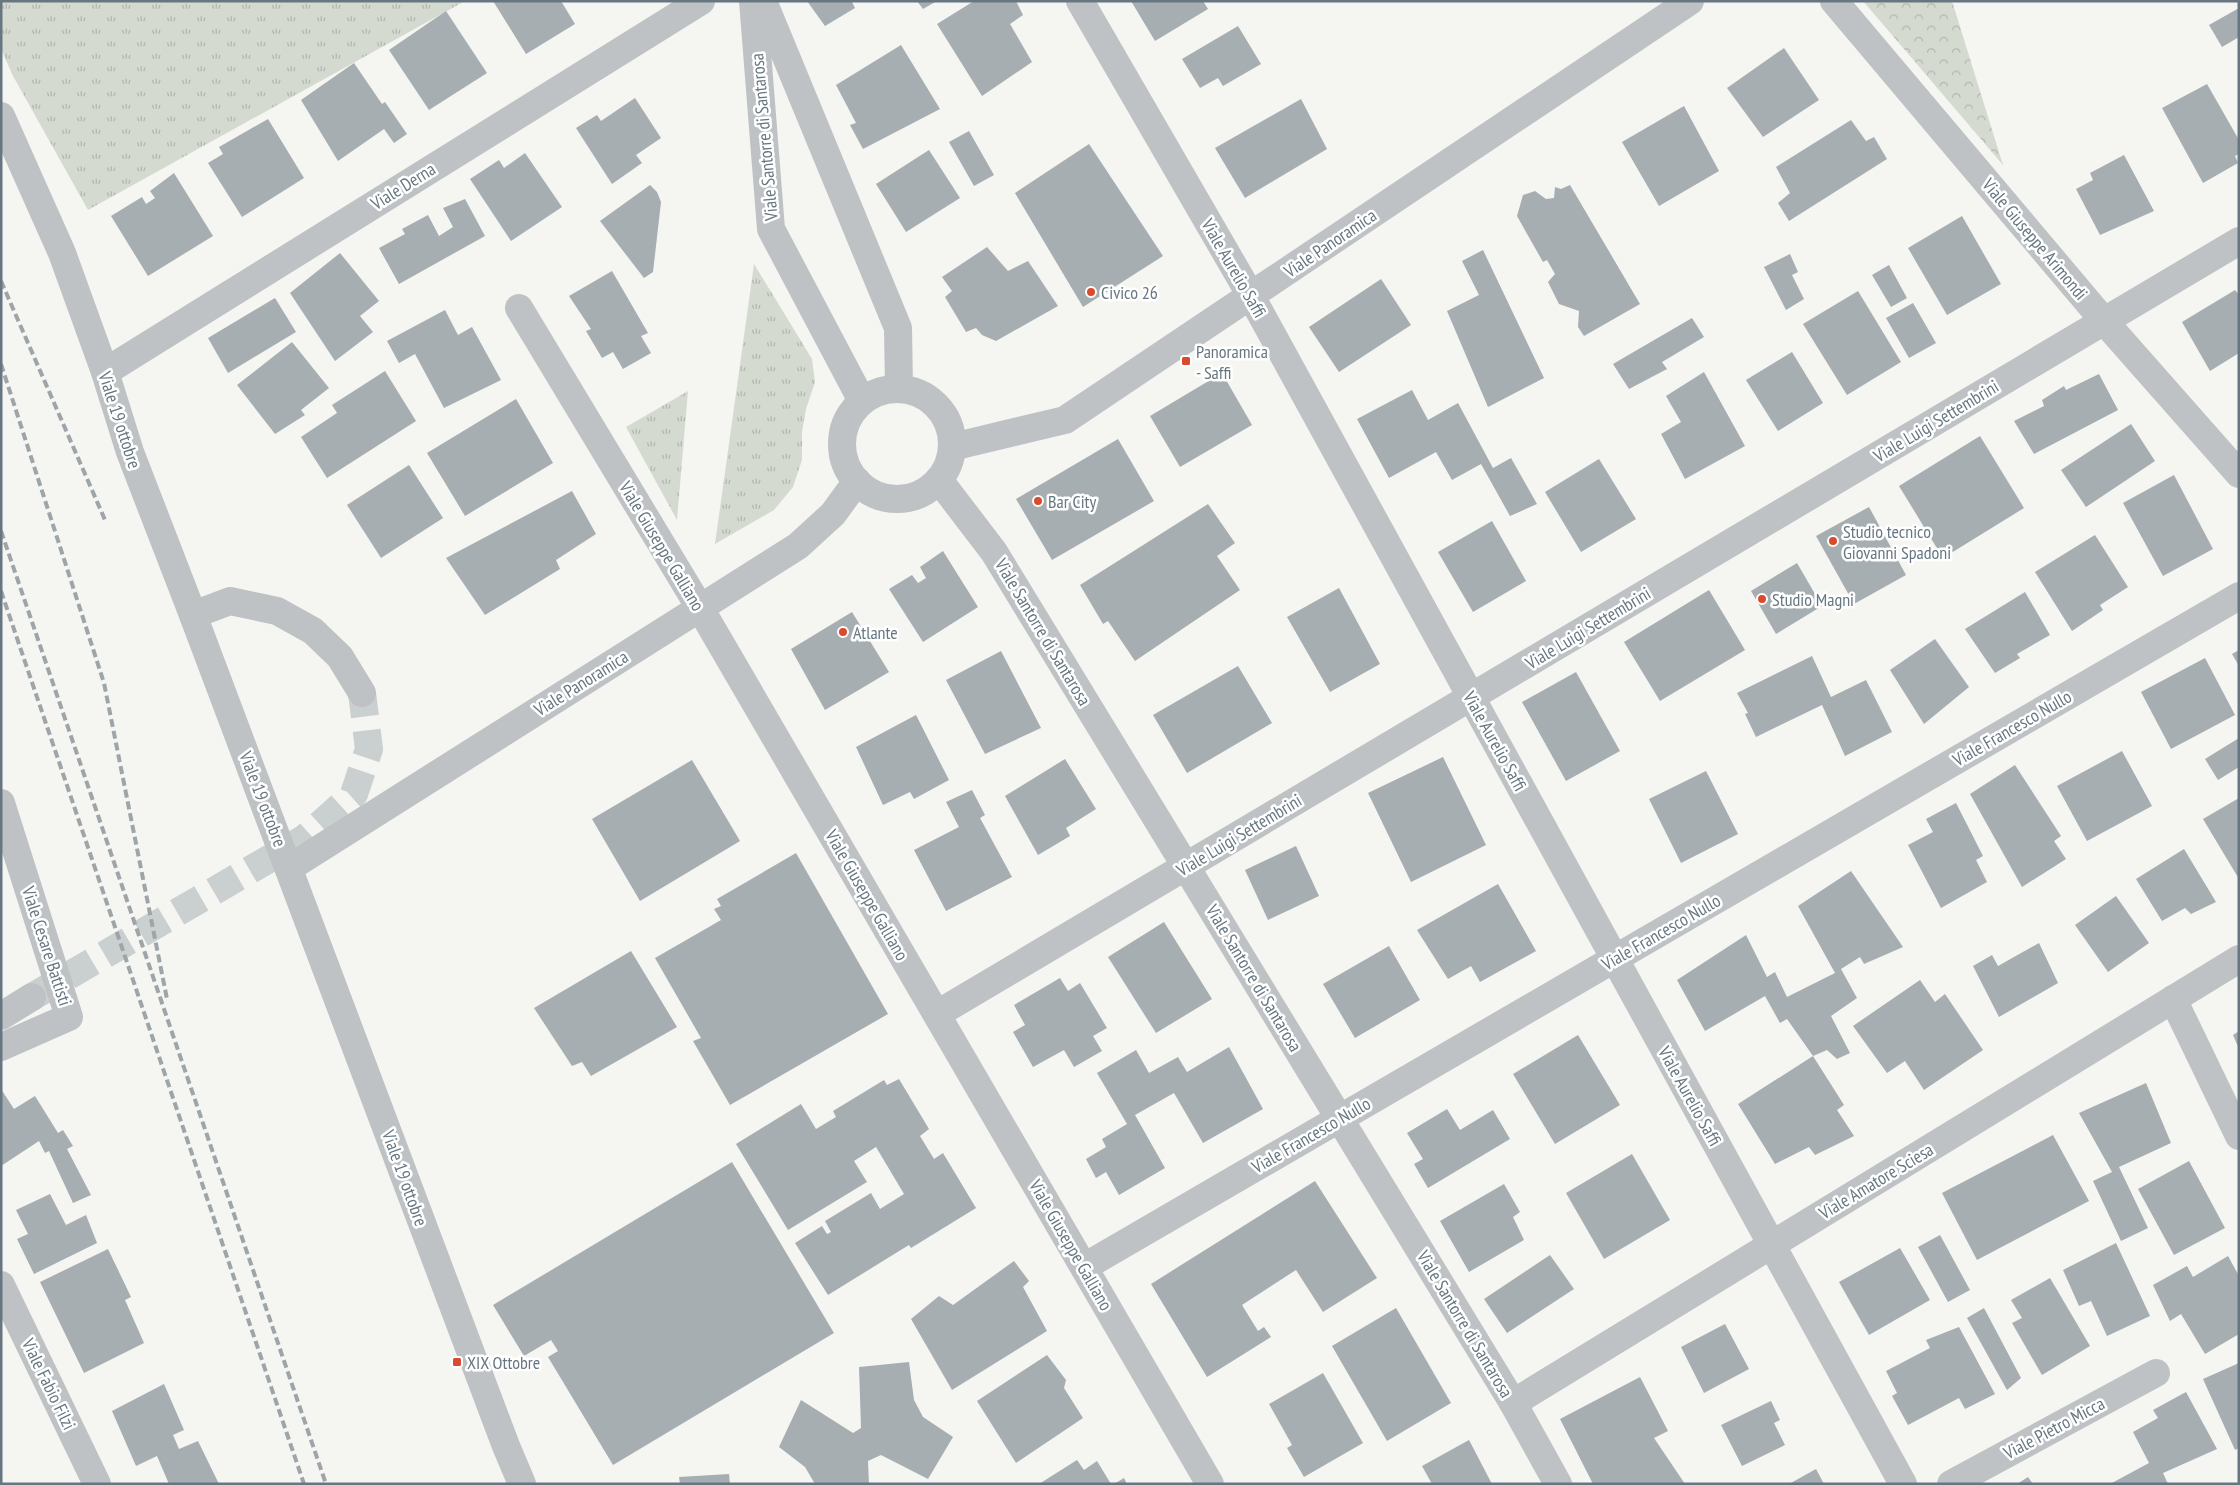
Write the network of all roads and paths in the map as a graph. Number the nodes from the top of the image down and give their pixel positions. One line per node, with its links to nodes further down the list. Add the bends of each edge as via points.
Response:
1 (701, 1): 12 (street, Viale Derna)
2 (753, 1): 14 (street, Viale Santorre di Santarosa, via 771,229)
3 (763, 1): 13 (street, Viale Santorre di Santarosa, via 898,328)
4 (1080, 1): 9 (street, Viale Aurelio Saffi)
5 (1690, 1): 9 (street, Viale Panoramica)
6 (1834, 1): 11 (street, Viale Giuseppe Arimondi)
7 (1, 116): 12 (street, Viale 19 ottobre, via 62,253)
8 (2239, 242): 11 (street, Viale Luigi Settembrini)
9 (1251, 296): 15 (street, Viale Panoramica, via 1065,420); 23 (street, Viale Aurelio Saffi)
10 (519, 308): 20 (street, Viale Giuseppe Galliano)
11 (2104, 321): 16 (street, Viale Giuseppe Arimondi); 23 (street, Viale Luigi Settembrini)
12 (105, 372): 21 (street, Viale 19 ottobre, via 130,452)
13 (899, 388): 14 (street, via 881,390); 15 (street, via 924,395 938,406 950,426)
14 (862, 401): 18 (street, via 846,422 842,437 842,451)
15 (952, 447): 17 (street, via 948,465)
16 (2239, 474)
17 (939, 480): 18 (street, via 914,496 897,498 882,497); 25 (street, Viale Santorre di Santarosa, via 994,552)
18 (857, 481): 20 (street, Viale Panoramica, via 833,514 798,546)
19 (2239, 596): 27 (street, Viale Francesco Nullo)
20 (700, 608): 26 (street, Viale Panoramica); 31 (street, Viale Giuseppe Galliano)
21 (193, 615): 22 (street, via 230,601 277,611 313,631 340,657); 26 (street, Viale 19 ottobre)
22 (362, 692)
23 (1471, 697): 25 (street, Viale Luigi Settembrini); 27 (street, Viale Aurelio Saffi)
24 (1, 803): 33 (street, Viale Cesare Battisti, via 69,1017)
25 (1186, 866): 31 (street, Viale Luigi Settembrini); 34 (street, Viale Santorre di Santarosa)
26 (289, 868): 42 (street, Viale 19 ottobre)
27 (1615, 959): 34 (street, Viale Francesco Nullo); 36 (street, Viale Aurelio Saffi)
28 (2239, 959): 30 (street, Viale Amatore Sciesa)
29 (32, 997): 32 (street, Viale Cesare Battisti)
30 (2173, 1000): 35 (street); 36 (street, Viale Amatore Sciesa)
31 (937, 1014): 37 (street, Viale Giuseppe Galliano)
32 (1, 1016)
33 (1, 1047)
34 (1340, 1119): 37 (street, Viale Francesco Nullo); 40 (street, Viale Santorre di Santarosa)
35 (2239, 1136)
36 (1772, 1245): 40 (street, Viale Amatore Sciesa); 45 (street, Viale Aurelio Saffi)
37 (1084, 1267): 43 (street, Viale Giuseppe Galliano)
38 (1, 1285): 41 (street, Viale Fabio Filzi)
39 (2156, 1373): 46 (street, Viale Pietro Micca)
40 (1513, 1403): 44 (street, Viale Santorre di Santarosa)
41 (97, 1484)
42 (522, 1484)
43 (1210, 1484)
44 (1558, 1484)
45 (1903, 1484)
46 (1951, 1484)

